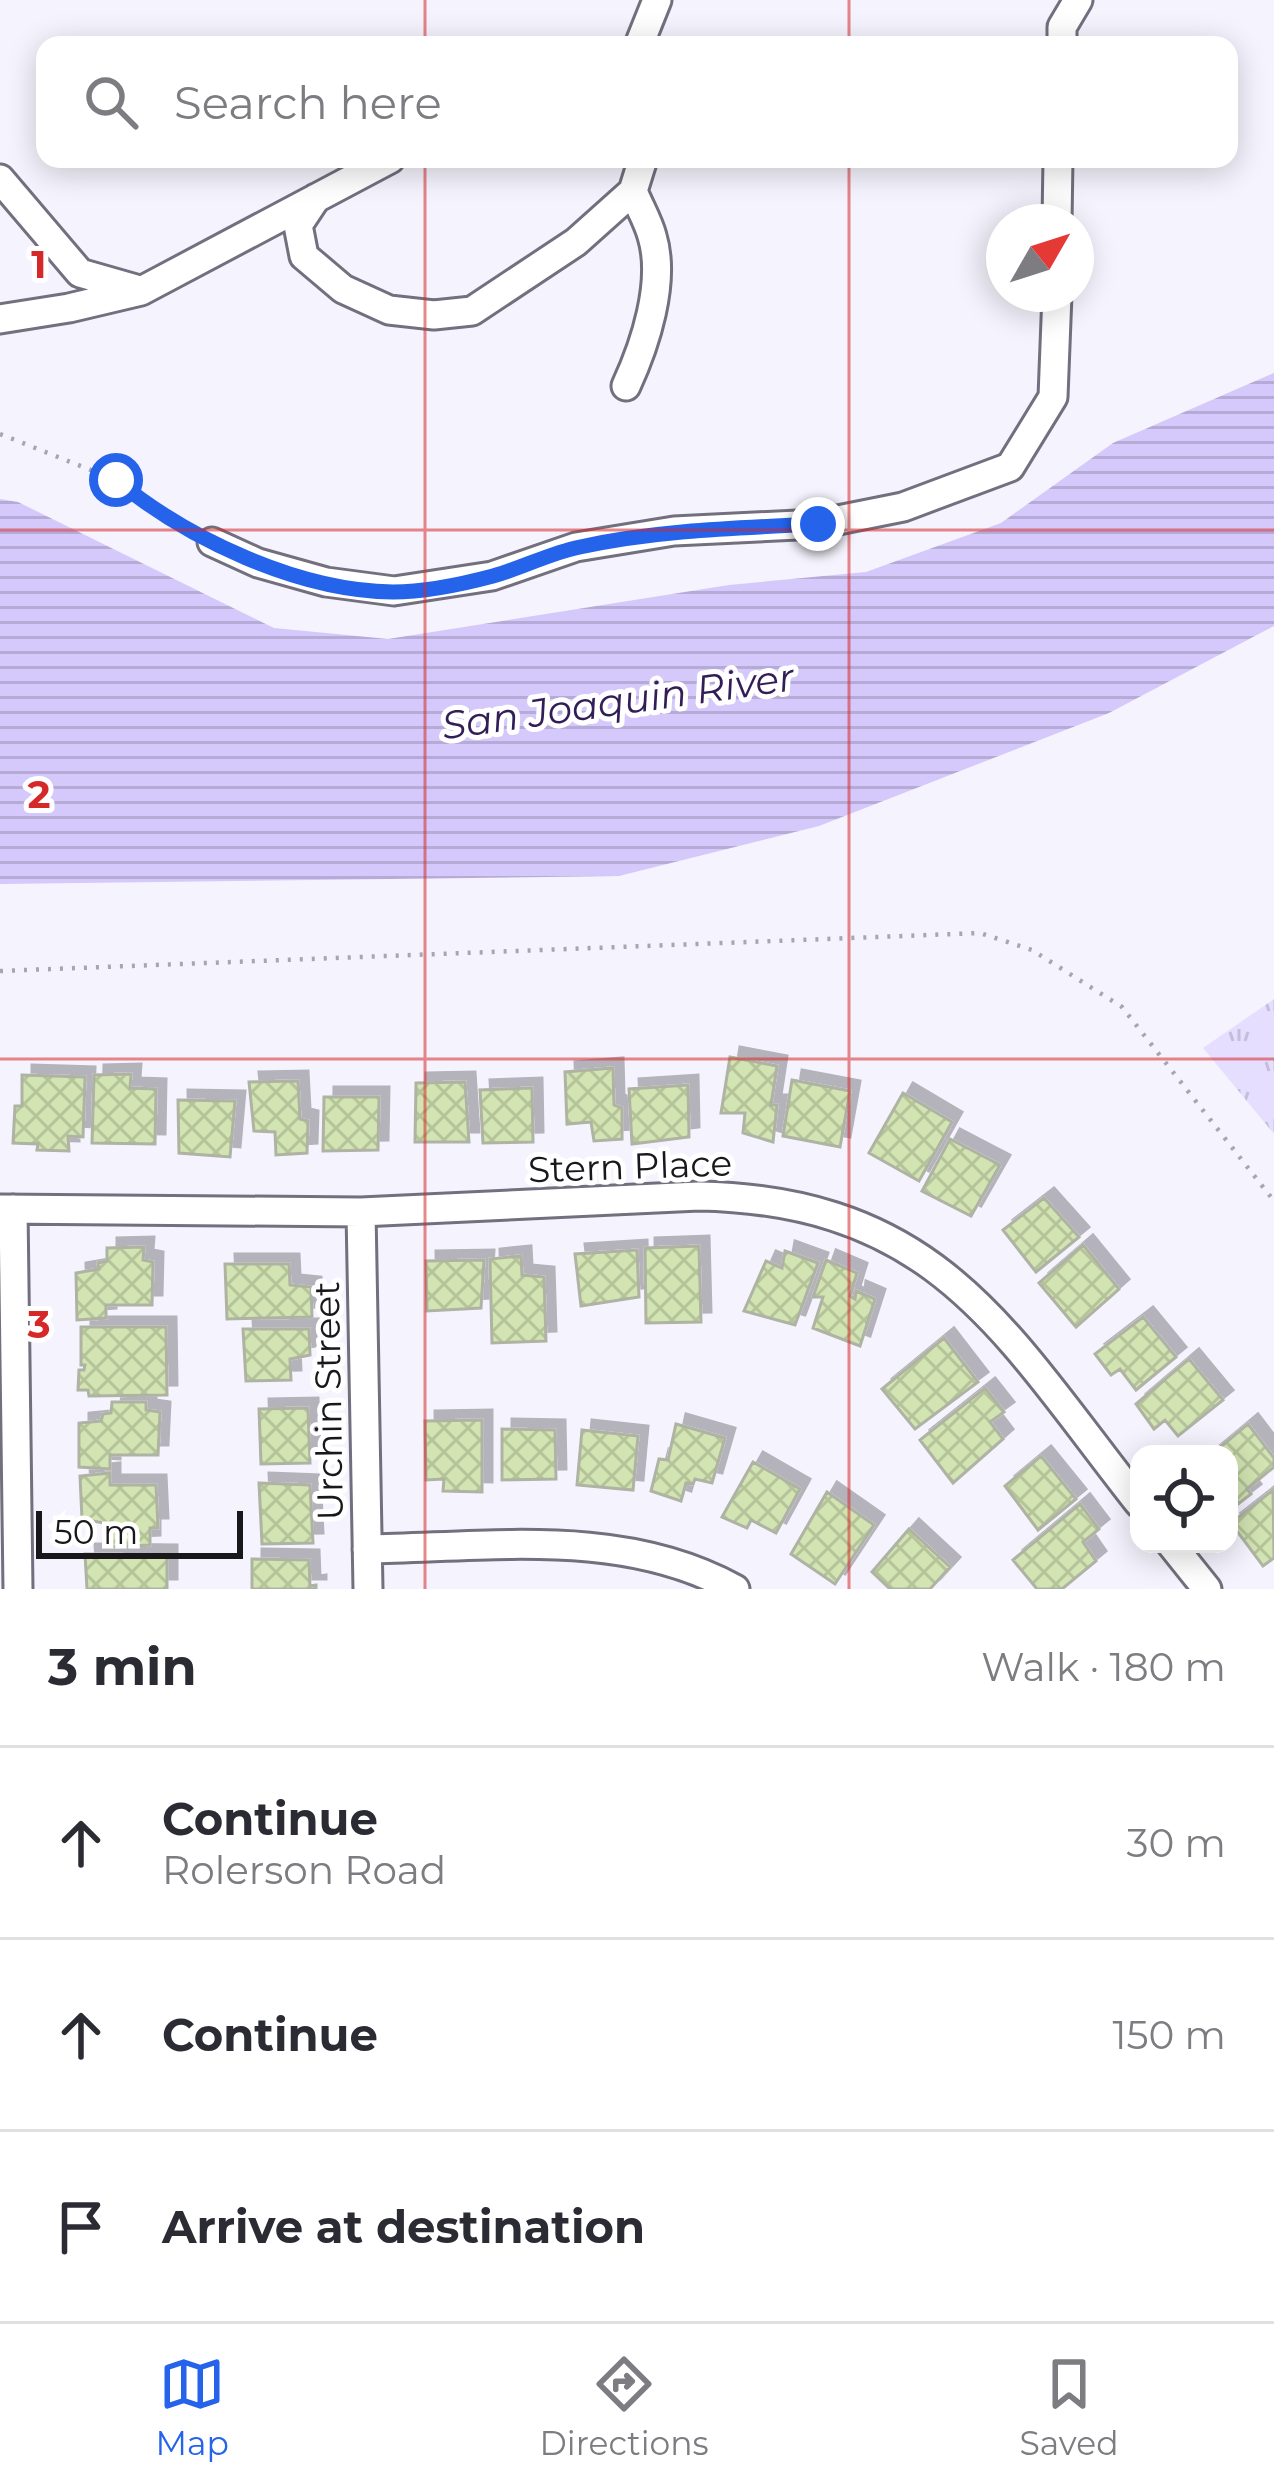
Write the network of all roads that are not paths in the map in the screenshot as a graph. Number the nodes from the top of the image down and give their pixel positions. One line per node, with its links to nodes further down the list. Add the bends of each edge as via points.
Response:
1 (657, 0): 3 (street)
2 (1078, 0): 4 (street)
3 (643, 36)
4 (1062, 36)
5 (373, 168): 10 (street)
6 (641, 168): 9 (street)
7 (1058, 168): 11 (street)
8 (0, 179): 12 (street, via 80,273)
9 (633, 191): 10 (street, via 576,242 472,311 434,315 373,303 304,256 298,225); 15 (street, via 654,240 654,294)
10 (316, 198): 12 (street)
11 (1057, 204)
12 (141, 290): 14 (street)
13 (1056, 312): 16 (street, via 1053,397 1010,467 903,507 818,524 596,544 492,576 394,592 326,582)
14 (0, 319)
15 (626, 386)
16 (212, 542)
17 (6, 1209): 18 (street, Stern Place); 22 (street)
18 (361, 1212): 19 (street, Stern Place, via 699,1196 769,1200 847,1219 919,1256 974,1298); 20 (street, Urchin Street)
19 (1130, 1492)
20 (367, 1549): 23 (street, Urchin Street); 24 (street, via 622,1549)
21 (1178, 1553): 25 (street)
22 (12, 1578)
23 (368, 1589)
24 (735, 1589)
25 (1207, 1589)

